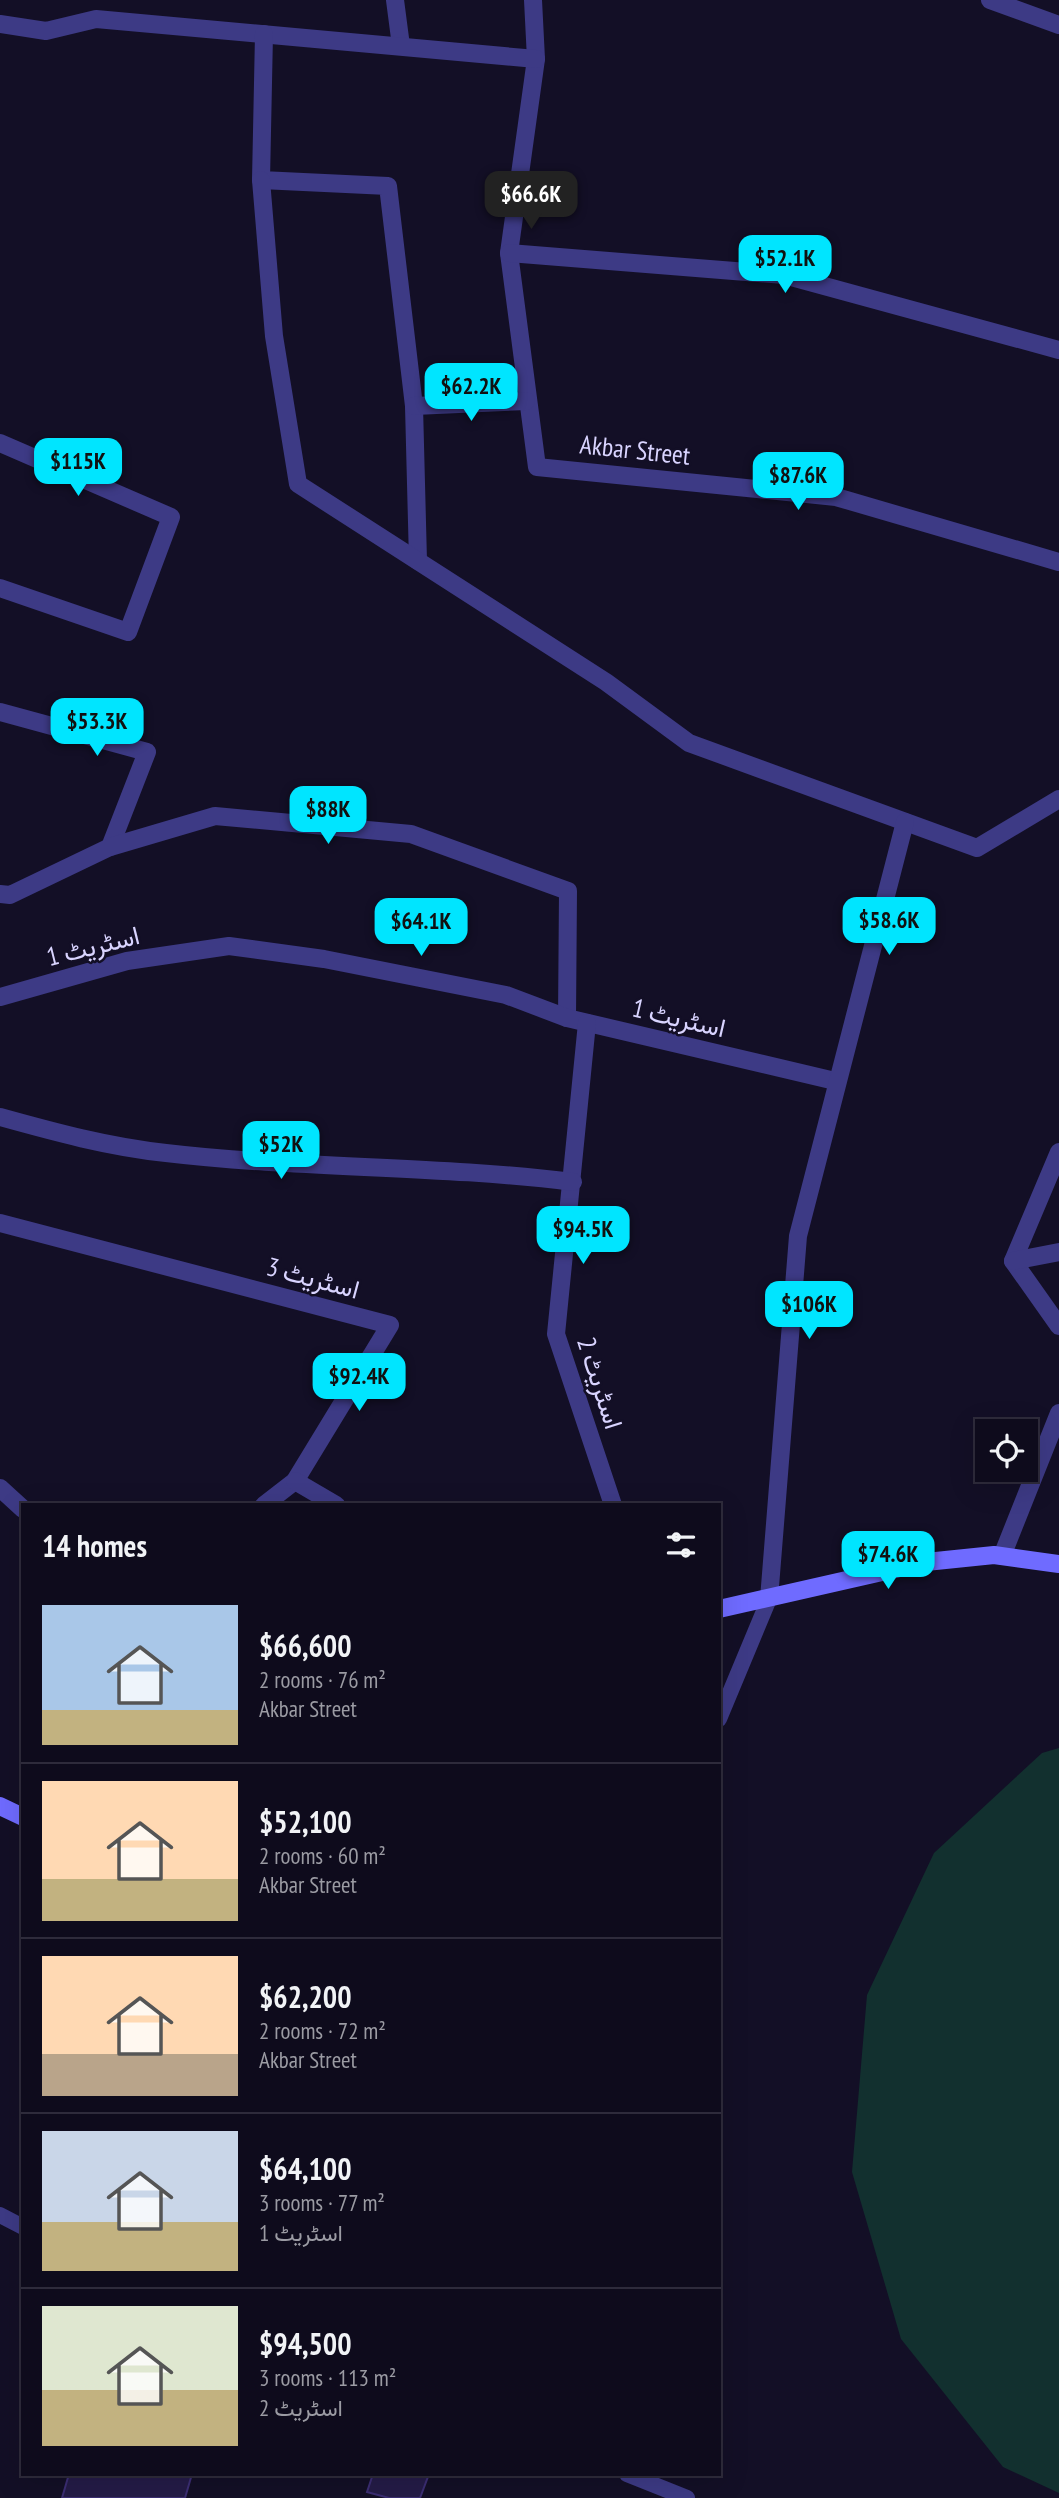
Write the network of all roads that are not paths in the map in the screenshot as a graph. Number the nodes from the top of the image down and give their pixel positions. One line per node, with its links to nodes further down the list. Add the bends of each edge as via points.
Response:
1 (395, 0): 7 (street)
2 (533, 0): 8 (street, Akbar Street)
3 (990, 0): 5 (street)
4 (0, 24): 6 (street, via 46,31 96,19)
5 (1059, 25)
6 (264, 34): 7 (street); 9 (street)
7 (401, 46): 8 (street)
8 (536, 59): 10 (street, Akbar Street)
9 (261, 180): 13 (street, via 388,187); 15 (street, via 274,336 298,484)
10 (509, 253): 11 (street, via 784,275); 12 (street, Akbar Street)
11 (1059, 351)
12 (526, 401): 13 (street); 16 (street, Akbar Street, via 537,467 836,497)
13 (414, 406): 15 (street)
14 (0, 443): 17 (street, via 171,517 128,632)
15 (418, 561): 20 (street, via 606,681 689,743)
16 (1059, 562)
17 (0, 588)
18 (0, 712): 21 (street, via 147,752)
19 (1059, 799): 20 (street, via 977,848)
20 (905, 822): 26 (street)
21 (110, 847): 22 (street, via 10,895); 24 (street, via 215,816 411,834 568,891)
22 (0, 894)
23 (0, 998): 24 (street, اسٹریٹ 1, via 127,961 229,946 324,958 506,995)
24 (567, 1018): 25 (street, اسٹریٹ 1)
25 (587, 1023): 26 (street, اسٹریٹ 1); 29 (street, اسٹریٹ 2)
26 (835, 1081): 43 (street, via 798,1236)
27 (0, 1117): 29 (street, via 68,1136 165,1153)
28 (1059, 1152): 32 (street)
29 (572, 1182): 39 (street, اسٹریٹ 2, via 556,1334)
30 (0, 1223): 35 (street, اسٹریٹ 3, via 390,1325)
31 (1059, 1252): 32 (street)
32 (1013, 1261): 33 (street)
33 (1058, 1324)
34 (1059, 1413): 41 (street)
35 (295, 1481): 37 (street); 38 (street)
36 (0, 1488): 40 (street)
37 (267, 1503)
38 (333, 1503)
39 (612, 1503)
40 (21, 1507)
41 (1002, 1556): 42 (street); 43 (street, via 926,1562)
42 (1059, 1564)
43 (769, 1599): 44 (street); 45 (lane)
44 (721, 1609)
45 (721, 1715)
46 (0, 1806): 47 (street)
47 (21, 1816)
48 (0, 2215): 49 (lane)
49 (21, 2226)
50 (632, 2476): 51 (lane)
51 (687, 2498)

